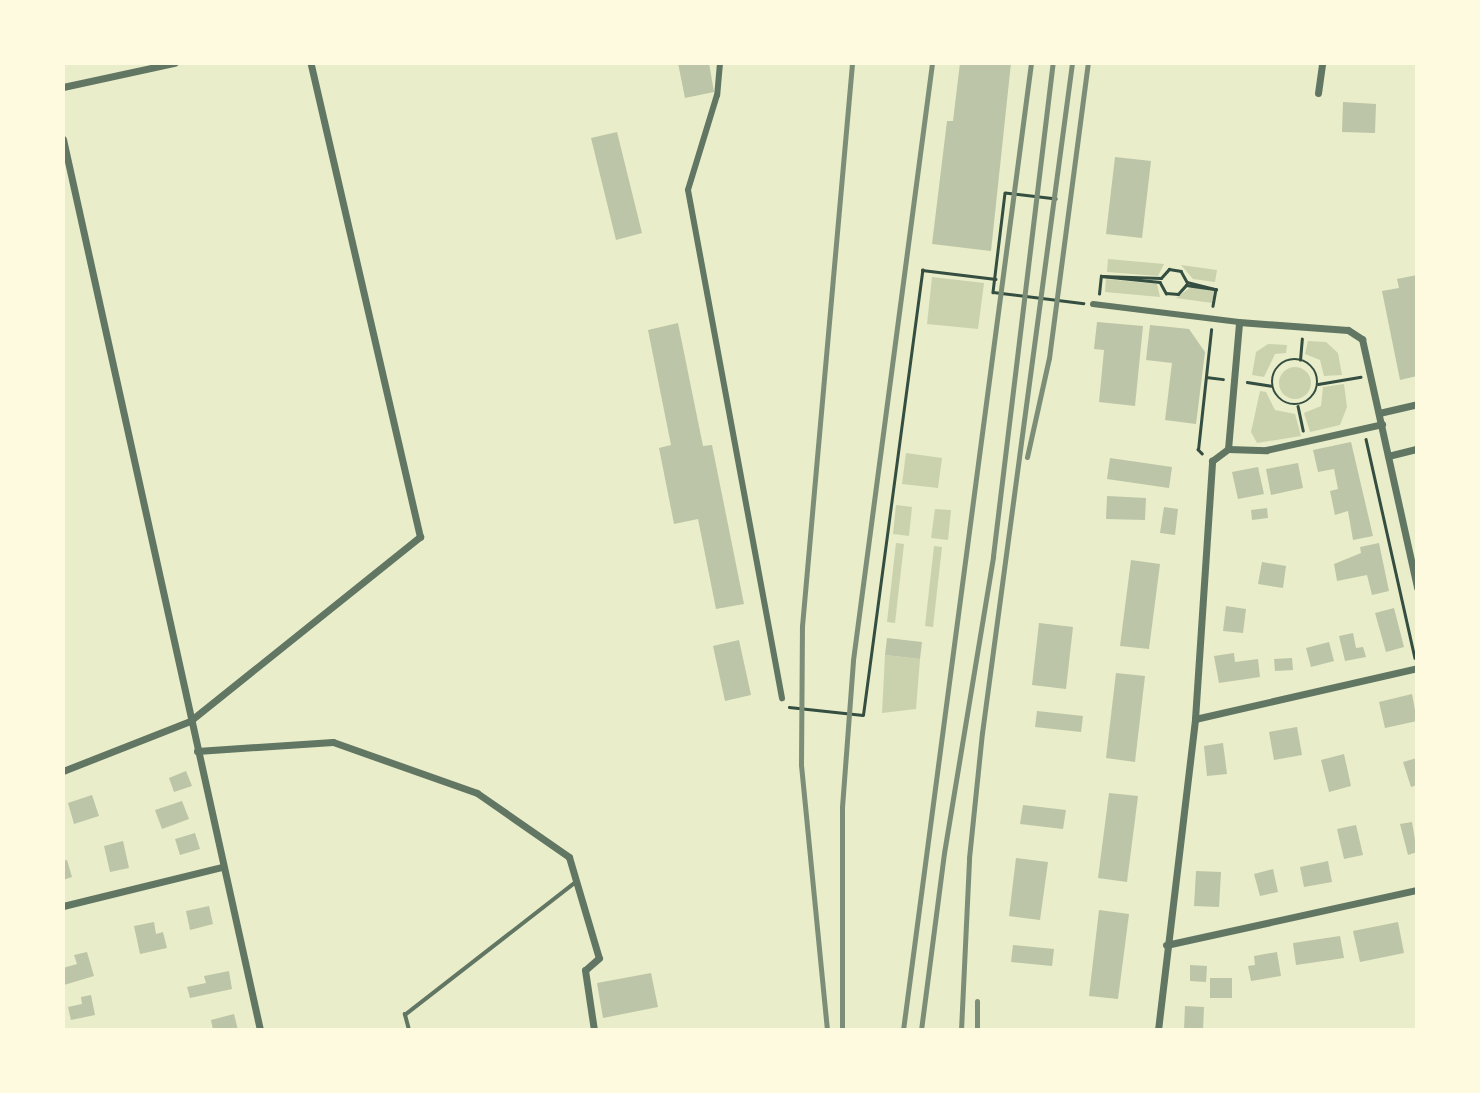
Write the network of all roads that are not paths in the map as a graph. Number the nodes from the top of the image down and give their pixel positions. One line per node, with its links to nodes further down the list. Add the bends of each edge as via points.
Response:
1 (174, 63): 5 (street)
2 (311, 63): 20 (street, via 420,537)
3 (720, 63): 18 (street, via 717,95 688,190)
4 (1322, 63): 6 (street)
5 (63, 87)
6 (1318, 93)
7 (63, 139): 20 (street)
8 (1096, 304): 9 (street)
9 (1239, 322): 11 (street, via 1348,330 1362,339); 13 (street)
10 (1417, 404): 11 (street)
11 (1380, 413): 12 (street)
12 (1382, 424): 13 (street, via 1266,450); 15 (street)
13 (1228, 449): 19 (street, via 1212,461)
14 (1417, 449): 15 (street)
15 (1388, 456): 16 (street)
16 (1417, 588)
17 (1417, 668): 19 (street)
18 (782, 698)
19 (1195, 719): 27 (street)
20 (190, 721): 21 (street); 22 (street)
21 (197, 751): 23 (street); 24 (street, via 333,742 477,793 569,857)
22 (63, 771)
23 (222, 867): 26 (street); 28 (street)
24 (576, 881): 29 (lane, via 405,1015); 30 (street, via 599,958 585,970)
25 (1417, 890): 27 (street)
26 (63, 906)
27 (1166, 945): 31 (street)
28 (260, 1030)
29 (409, 1030)
30 (594, 1030)
31 (1158, 1030)

